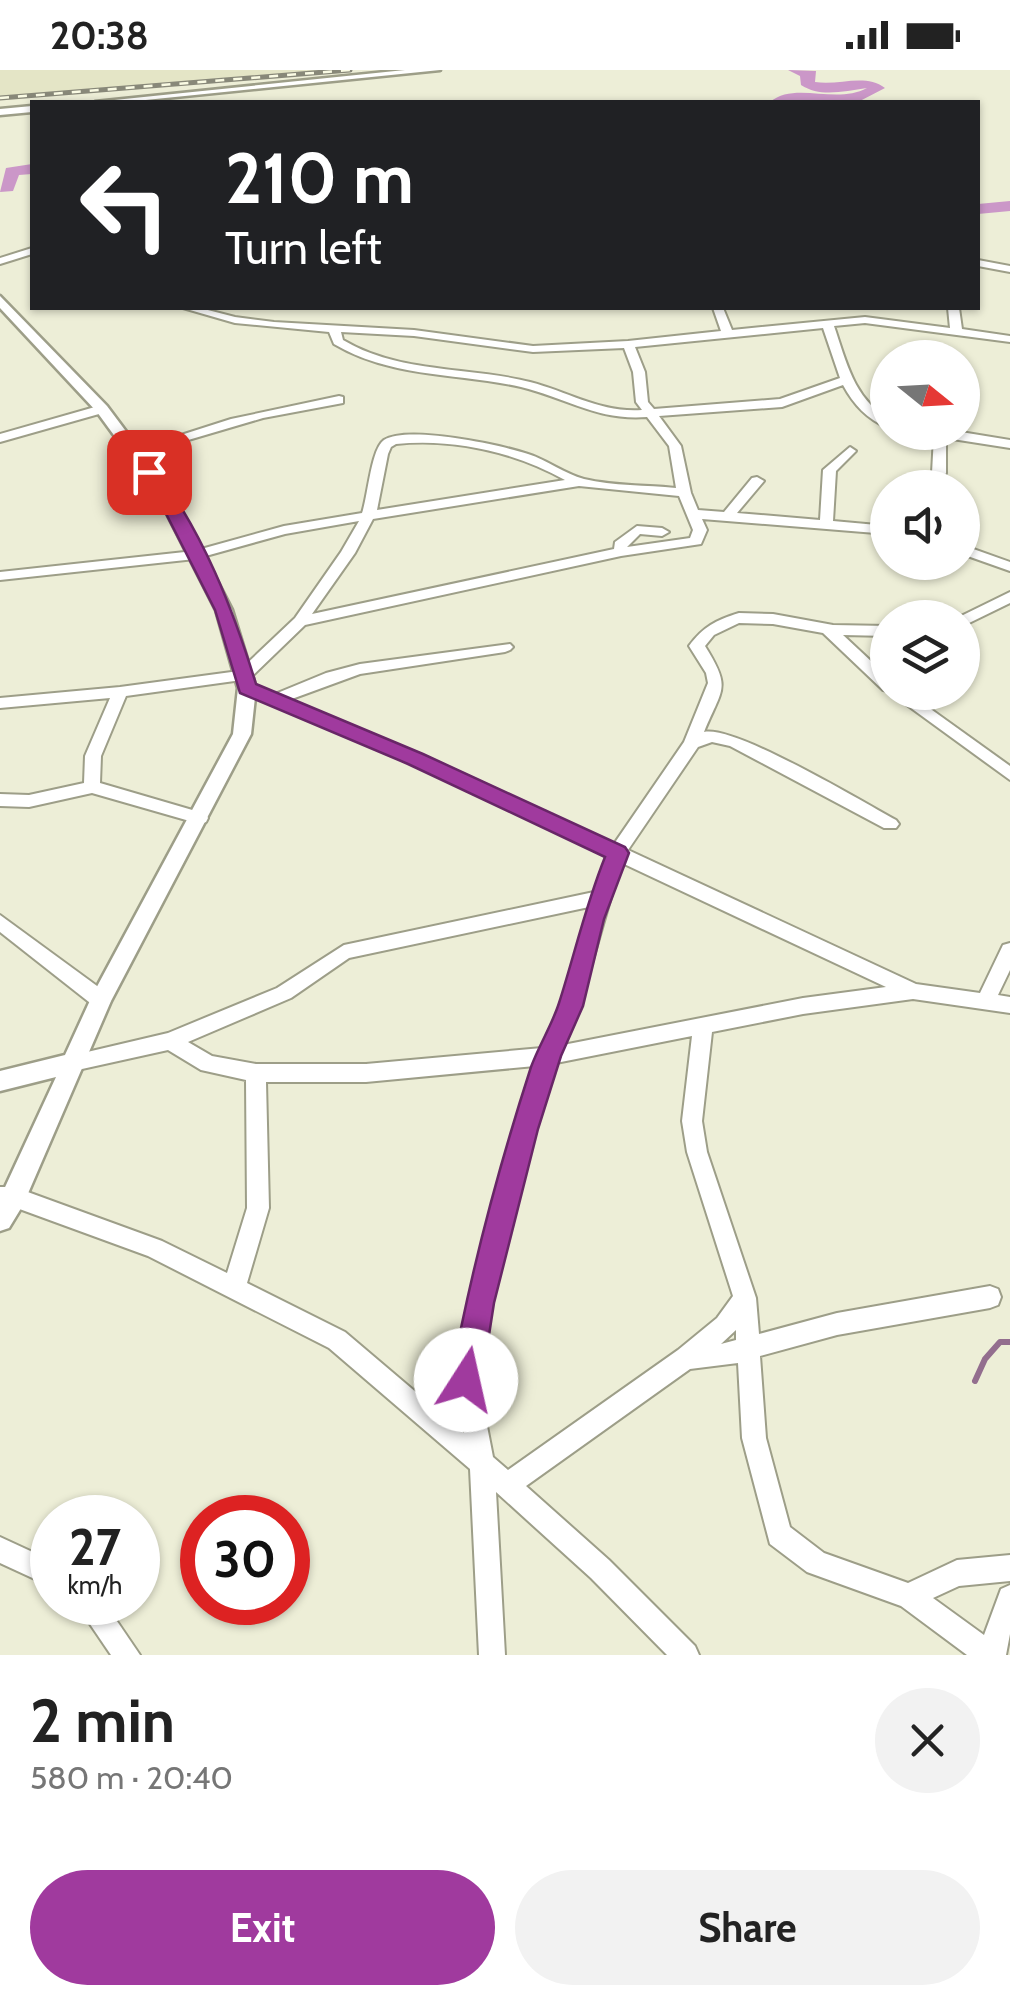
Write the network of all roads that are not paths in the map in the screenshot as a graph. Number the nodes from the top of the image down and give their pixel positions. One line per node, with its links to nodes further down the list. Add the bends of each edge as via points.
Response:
1 (435, 70): 2 (street)
2 (121, 100)
3 (30, 109): 4 (street)
4 (0, 112)
5 (30, 253): 6 (street)
6 (0, 261)
7 (980, 266): 8 (street)
8 (1010, 269)
9 (0, 300): 23 (street)
10 (196, 310): 16 (street, via 234,320)
11 (719, 310): 18 (street)
12 (785, 310): 15 (street)
13 (954, 310): 17 (street)
14 (828, 324): 15 (street); 17 (street, via 866,320); 21 (street)
15 (790, 326): 18 (street)
16 (334, 328): 20 (street, via 534,350); 24 (street, via 338,342 366,355 528,385 602,413)
17 (956, 330): 19 (street)
18 (727, 333): 20 (street)
19 (1010, 339)
20 (628, 344): 24 (street)
21 (846, 380): 24 (street, via 782,402); 25 (street)
22 (340, 400): 30 (street, via 235,420)
23 (102, 409): 26 (street); 30 (street)
24 (648, 413): 33 (street, via 674,446)
25 (870, 415)
26 (0, 438)
27 (980, 440): 28 (street)
28 (1010, 444)
29 (850, 450): 37 (street, via 830,470)
30 (134, 452): 41 (street)
31 (579, 482): 33 (street); 34 (street); 34 (street, via 548,464 468,440 401,440 380,452)
32 (757, 482): 36 (street)
33 (684, 493): 35 (street)
34 (369, 514): 41 (street); 47 (street)
35 (696, 514): 36 (street); 40 (street, via 696,541)
36 (728, 516): 37 (street)
37 (826, 526): 38 (street)
38 (870, 529)
39 (662, 532): 40 (street, via 637,530)
40 (621, 552): 47 (street)
41 (195, 555): 44 (street); 52 (street, via 224,610)
42 (980, 556): 43 (street)
43 (1010, 568)
44 (0, 576)
45 (1010, 597): 46 (street)
46 (980, 611)
47 (300, 621): 52 (street)
48 (827, 629): 49 (street); 51 (street); 57 (street, via 755,617 724,620 708,630 698,646 716,683)
49 (870, 630)
50 (505, 647): 54 (street, via 358,668)
51 (870, 669)
52 (246, 682): 53 (street); 54 (street); 61 (street, via 242,734)
53 (120, 692): 55 (street); 59 (street, via 96,746)
54 (277, 699): 63 (street)
55 (0, 703)
56 (921, 710): 58 (street)
57 (692, 743): 62 (street, via 711,736 735,742); 63 (street)
58 (1010, 774)
59 (92, 787): 60 (street); 61 (street)
60 (0, 800)
61 (200, 818): 68 (street)
62 (890, 824)
63 (618, 853): 64 (street); 67 (street)
64 (601, 897): 72 (street, via 344,952 284,993); 73 (street, via 571,1006)
65 (0, 922): 68 (street)
66 (1010, 950): 69 (street)
67 (914, 991): 69 (street); 71 (street)
68 (101, 1000): 74 (street)
69 (984, 1003): 70 (street)
70 (1010, 1005)
71 (703, 1028): 73 (street); 81 (street, via 692,1121)
72 (170, 1041): 74 (street); 75 (street, via 208,1064)
73 (548, 1056): 75 (street, via 366,1074); 84 (street, via 524,1129 466,1380)
74 (73, 1062): 76 (street); 77 (street)
75 (256, 1072): 79 (street, via 258,1208)
76 (0, 1081)
77 (7, 1197): 78 (street); 79 (street, via 154,1248)
78 (0, 1220)
79 (234, 1288): 84 (street, via 337,1340)
80 (990, 1297): 82 (street, via 837,1324)
81 (746, 1298): 82 (street); 83 (street)
82 (750, 1350): 83 (street); 89 (street, via 754,1438 778,1536 816,1564)
83 (686, 1358): 85 (street)
84 (482, 1464): 85 (street); 93 (street)
85 (507, 1485): 94 (street)
86 (0, 1550): 87 (street)
87 (30, 1564)
88 (1010, 1568): 89 (street, via 957,1573)
89 (909, 1596): 95 (street)
90 (1010, 1598): 95 (street)
91 (105, 1625): 92 (street)
92 (127, 1655)
93 (492, 1655)
94 (686, 1655)
95 (991, 1655)

